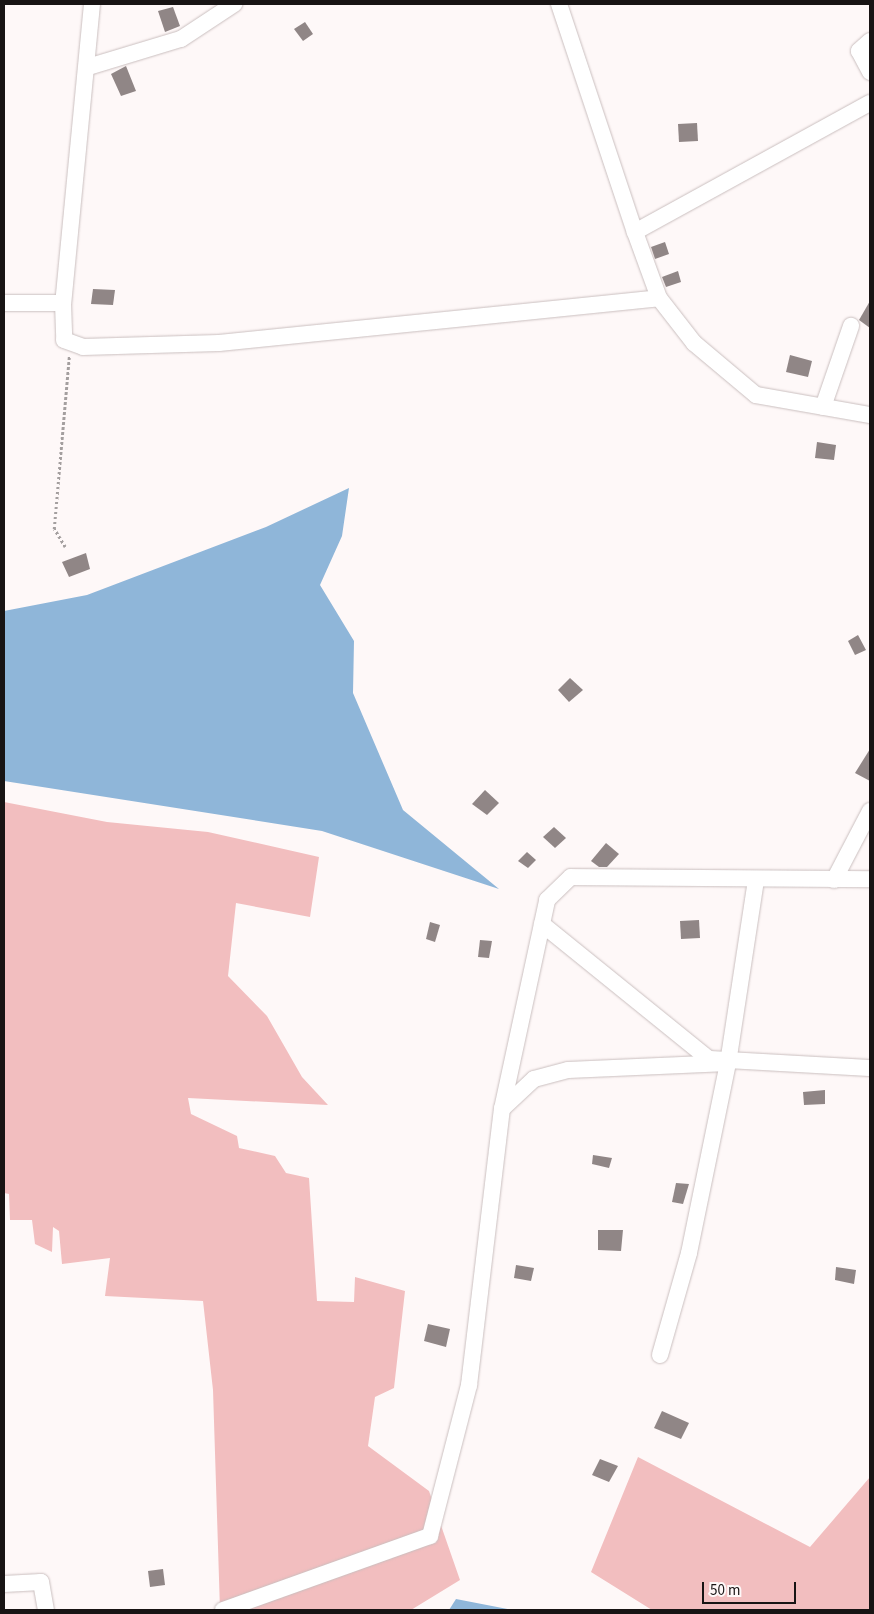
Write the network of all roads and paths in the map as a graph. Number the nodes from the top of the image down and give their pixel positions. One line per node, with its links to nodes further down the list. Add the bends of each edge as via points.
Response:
1 (92, 4): 5 (street)
2 (234, 4): 5 (street, via 181,39)
3 (559, 4): 8 (street)
4 (870, 41): 6 (street, via 859,51)
5 (88, 67): 11 (street)
6 (870, 72)
7 (870, 103): 8 (street)
8 (634, 232): 9 (street)
9 (659, 298): 13 (street, via 219,343 82,347); 14 (street, via 694,343 756,395)
10 (4, 303): 11 (street)
11 (63, 304): 13 (street, via 64,340)
12 (851, 326): 14 (street)
13 (70, 342): 16 (path, via 54,529)
14 (823, 406): 15 (street)
15 (870, 415)
16 (65, 547)
17 (870, 811): 20 (street)
18 (870, 879): 20 (street)
19 (756, 880): 20 (street); 21 (street, via 571,877 547,900); 22 (street)
20 (834, 880)
21 (542, 924): 22 (street, via 708,1059); 24 (street)
22 (728, 1063): 23 (street); 24 (street, via 568,1070 534,1078); 25 (street, via 689,1253)
23 (870, 1068)
24 (502, 1109): 28 (street, via 469,1385 430,1536)
25 (660, 1356)
26 (4, 1584): 27 (street, via 41,1582)
27 (46, 1610)
28 (223, 1610)

